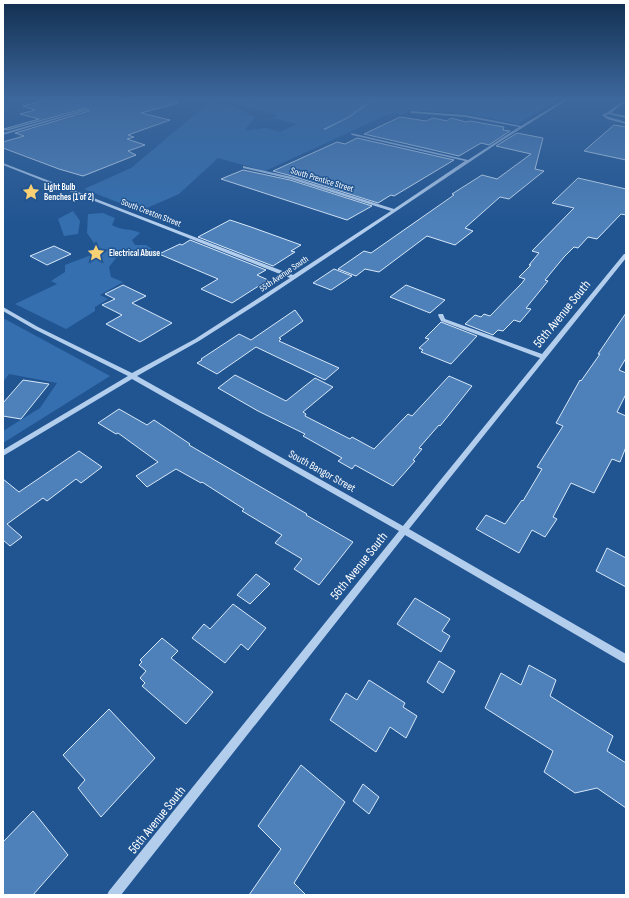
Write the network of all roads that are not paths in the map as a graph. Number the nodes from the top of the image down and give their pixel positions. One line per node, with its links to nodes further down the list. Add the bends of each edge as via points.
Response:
1 (377, 140): 3 (street)
2 (501, 140): 3 (street, 55th Avenue South)
3 (468, 161): 6 (street, 55th Avenue South)
4 (3, 164): 8 (street, South Creston Street)
5 (244, 167): 6 (street, South Prentice Street, via 291,178)
6 (394, 210): 8 (street, 55th Avenue South)
7 (626, 255): 11 (street, 56th Avenue South)
8 (293, 277): 12 (street, 55th Avenue South, via 197,340)
9 (3, 309): 12 (street, South Bangor Street)
10 (441, 315): 11 (street, via 443,320)
11 (544, 357): 14 (street, 56th Avenue South)
12 (132, 376): 13 (street, 55th Avenue South); 14 (street, South Bangor Street)
13 (3, 453)
14 (404, 530): 15 (street, South Bangor Street); 16 (street, 56th Avenue South)
15 (626, 659)
16 (113, 895)

